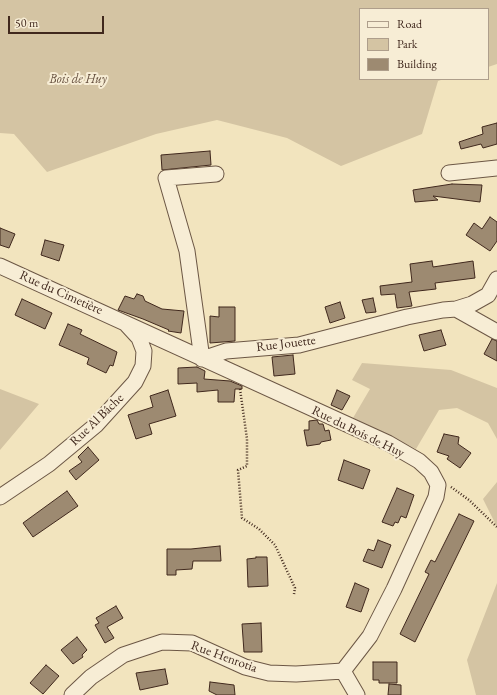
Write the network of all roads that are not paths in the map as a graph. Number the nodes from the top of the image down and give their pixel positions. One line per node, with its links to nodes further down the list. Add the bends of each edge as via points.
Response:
1 (497, 168): 2 (street)
2 (449, 173)
3 (216, 174): 9 (street, via 166,178 188,251)
4 (0, 266): 7 (street, Rue du Cimetière)
5 (497, 279): 6 (street, Rue Jouette, via 488,294 472,304)
6 (456, 309): 8 (street); 9 (street, Rue Jouette, via 407,317 299,346 226,351)
7 (122, 320): 9 (street); 10 (street, Rue Al Bâche, via 139,338 144,351 143,366 135,382 96,425 49,464)
8 (497, 332)
9 (202, 359): 11 (street, Rue du Bois de Huy, via 388,443 419,462 431,472 438,484 428,517 370,636)
10 (0, 497)
11 (343, 671): 12 (street, Rue Henrotia, via 269,673 245,667 192,643 162,642 123,655 90,677); 13 (street)
12 (72, 695)
13 (356, 695)

